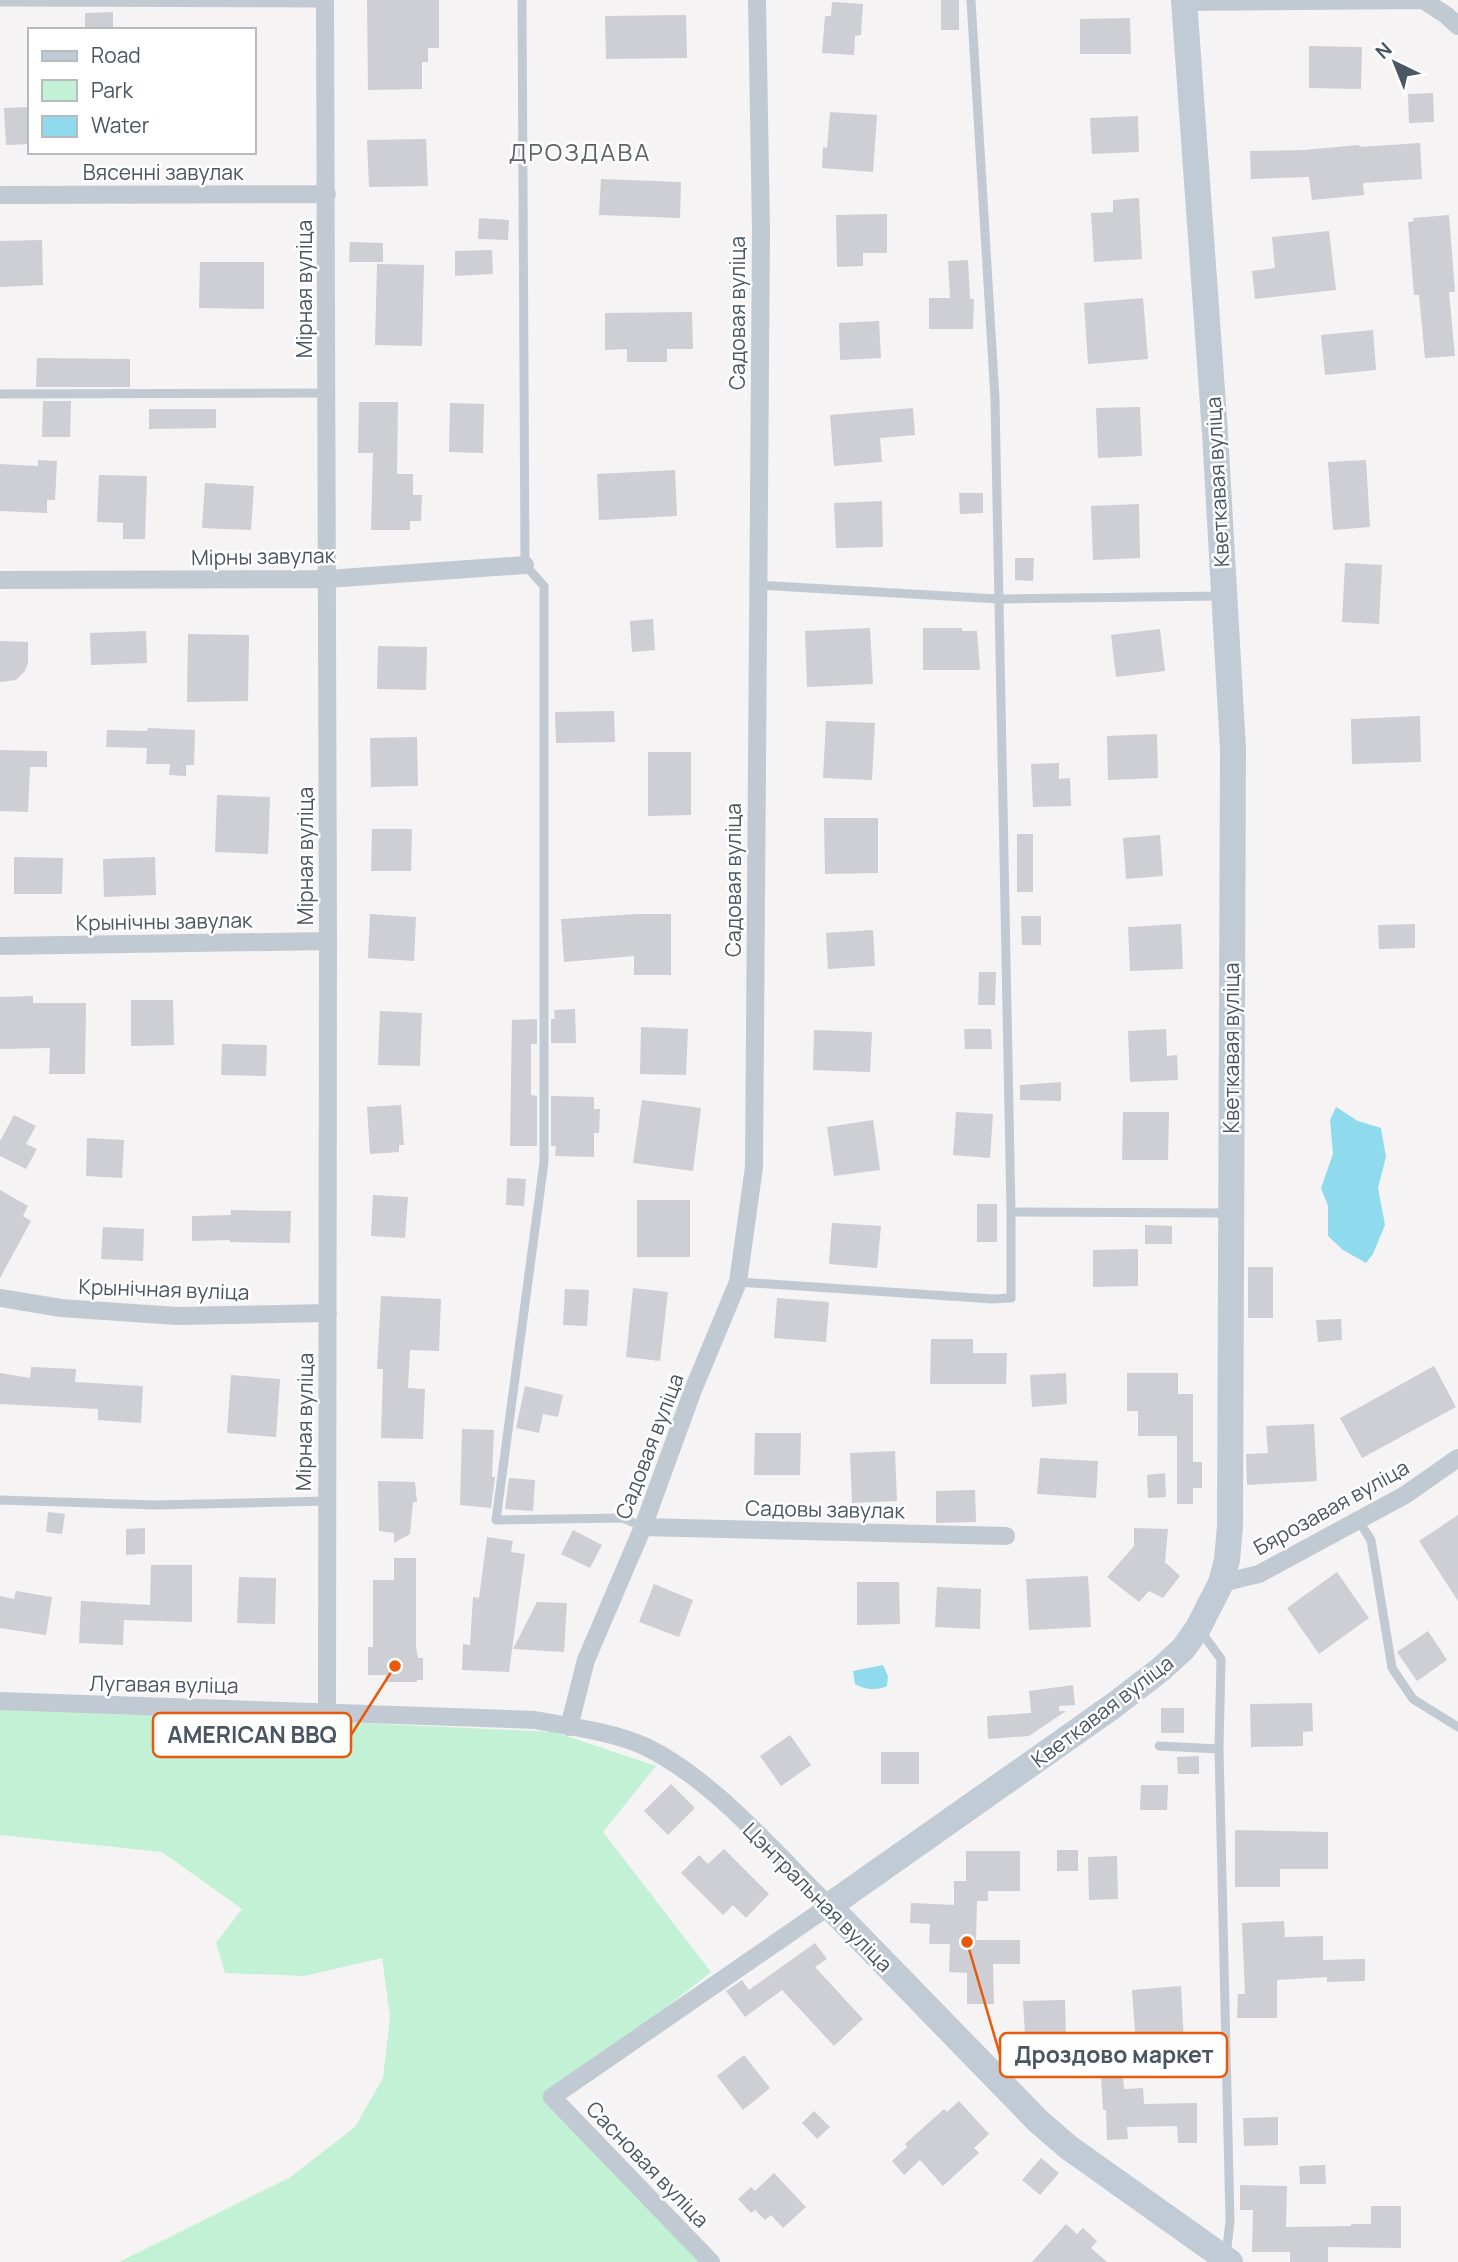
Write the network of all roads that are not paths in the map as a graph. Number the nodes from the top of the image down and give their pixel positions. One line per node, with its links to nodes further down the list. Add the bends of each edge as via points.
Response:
1 (522, 0): 12 (lane)
2 (757, 0): 15 (street, Садовая вуліца, via 761,202)
3 (971, 0): 17 (lane, via 995,399)
4 (325, 1): 6 (lane); 8 (street, Мірная вуліца)
5 (1184, 1): 7 (street, via 1423,0); 16 (street, Кветкавая вуліца)
6 (0, 2)
7 (1450, 13)
8 (327, 194): 9 (street, Вясенні завулак); 11 (street, Мірная вуліца)
9 (0, 195)
10 (0, 394): 11 (lane)
11 (327, 394): 13 (street, Мірная вуліца)
12 (525, 565): 13 (street, Мірны завулак); 29 (lane, via 544,586 544,1162 495,1520 623,1518)
13 (327, 579): 14 (street, Мірны завулак); 18 (street, Мірная вуліца)
14 (0, 580)
15 (758, 585): 17 (lane); 22 (street, Садовая вуліца, via 754,1167)
16 (1223, 596): 17 (lane); 21 (street, Кветкавая вуліца, via 1233,749)
17 (999, 599): 20 (lane)
18 (328, 941): 19 (street, Крынічны завулак); 24 (street, Мірная вуліца)
19 (0, 946)
20 (1011, 1212): 21 (lane); 22 (lane, via 1011,1298)
21 (1231, 1213): 31 (street, Кветкавая вуліца, via 1230,1526)
22 (738, 1282): 29 (street, Садовая вуліца)
23 (0, 1298): 24 (street, Крынічная вуліца, via 61,1308 177,1316)
24 (328, 1313): 27 (street, Мірная вуліца)
25 (1458, 1458): 28 (street, Бярозавая вуліца, via 1405,1495)
26 (0, 1500): 27 (lane, via 155,1505)
27 (326, 1501): 34 (street, Мірная вуліца)
28 (1358, 1520): 31 (street, Бярозавая вуліца, via 1259,1574); 36 (lane, via 1371,1540 1392,1668 1413,1699)
29 (643, 1527): 30 (street, Садовы завулак); 35 (street, Садовая вуліца, via 586,1660)
30 (1006, 1536)
31 (1221, 1583): 32 (street, Кветкавая вуліца)
32 (1198, 1628): 38 (lane, via 1221,1659); 39 (street, Кветкавая вуліца, via 1183,1649 1113,1706)
33 (0, 1701): 34 (street, Лугавая вуліца)
34 (327, 1711): 35 (street, Цэнтральная вуліца, via 535,1720)
35 (569, 1727): 39 (street, Цэнтральная вуліца, via 608,1734 674,1763 715,1794)
36 (1458, 1727)
37 (1159, 1746): 38 (lane)
38 (1219, 1749): 40 (lane)
39 (829, 1906): 40 (street, Цэнтральная вуліца, via 1038,2121); 41 (street, Сасновая вуліца, via 552,2096)
40 (1228, 2260)
41 (711, 2262)

